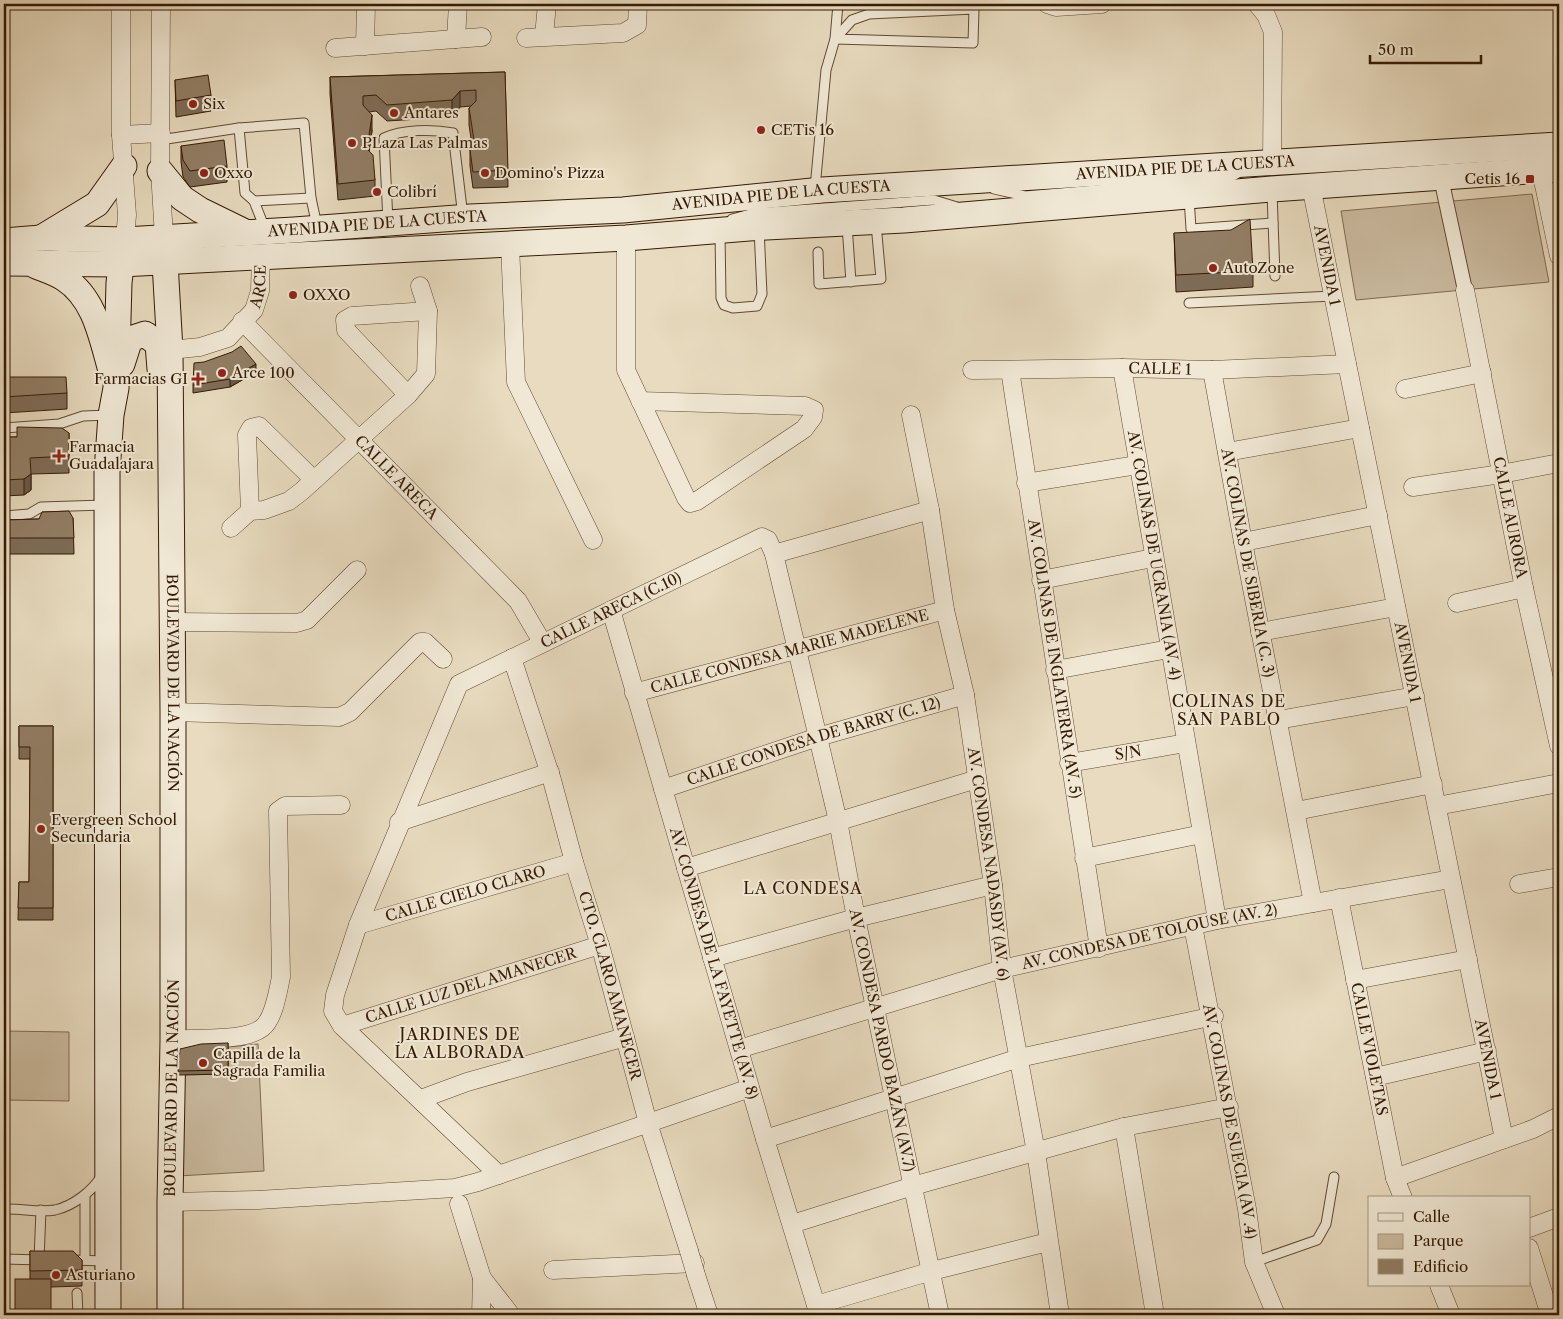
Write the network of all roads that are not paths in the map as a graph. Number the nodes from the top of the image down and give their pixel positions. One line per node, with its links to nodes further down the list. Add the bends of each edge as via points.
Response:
1 (121, 4): 19 (street)
2 (161, 4): 20 (street)
3 (366, 4): 16 (street)
4 (458, 4): 14 (street)
5 (547, 4): 11 (street)
6 (638, 4): 11 (street, via 637,25 623,33)
7 (838, 4): 15 (lane)
8 (1047, 4): 9 (street, via 1056,8)
9 (1102, 4)
10 (1257, 4): 22 (street, via 1273,32)
11 (544, 36): 13 (street)
12 (482, 37): 14 (street)
13 (526, 38)
14 (456, 39): 16 (street)
15 (834, 39): 15 (lane, via 973,43 974,9 870,14 852,20); 30 (lane, via 826,70)
16 (365, 46): 17 (street)
17 (334, 48)
18 (239, 128): 20 (lane); 32 (lane, via 304,123); 33 (lane, via 245,194)
19 (121, 134): 20 (street); 23 (street)
20 (160, 136): 25 (street)
21 (1559, 145): 22 (main road, AVENIDA PIE DE LA CUESTA)
22 (1266, 163): 30 (main road, AVENIDA PIE DE LA CUESTA, via 960,182 875,180)
23 (124, 166): 45 (main road, via 97,204); 49 (street, via 127,215)
24 (1550, 170): 27 (main road, AVENIDA PIE DE LA CUESTA); 53 (street)
25 (160, 171): 42 (main road, via 182,198 200,210); 48 (street)
26 (852, 178): 30 (lane, via 827,183)
27 (1440, 178): 28 (main road, AVENIDA PIE DE LA CUESTA); 57 (street)
28 (1311, 186): 29 (main road, AVENIDA PIE DE LA CUESTA); 58 (street, AVENIDA 1)
29 (1272, 189): 31 (main road, AVENIDA PIE DE LA CUESTA); 38 (lane)
30 (818, 190): 35 (main road, AVENIDA PIE DE LA CUESTA, via 623,210)
31 (1189, 196): 34 (main road, AVENIDA PIE DE LA CUESTA); 38 (lane, via 1191,229)
32 (311, 198): 33 (lane); 43 (lane)
33 (254, 201): 42 (lane)
34 (982, 214): 36 (main road, AVENIDA PIE DE LA CUESTA); 44 (lane, via 934,200 754,213)
35 (463, 217): 39 (main road, AVENIDA PIE DE LA CUESTA); 39 (lane, via 453,133 393,134 384,138)
36 (876, 222): 37 (main road, AVENIDA PIE DE LA CUESTA); 55 (lane, via 881,279)
37 (847, 223): 40 (main road, AVENIDA PIE DE LA CUESTA); 55 (lane)
38 (1273, 223): 54 (lane)
39 (388, 224): 43 (main road, AVENIDA PIE DE LA CUESTA, via 352,226)
40 (759, 228): 41 (main road, AVENIDA PIE DE LA CUESTA); 41 (lane, via 761,301 757,306 733,308 724,305 721,298)
41 (720, 230): 44 (main road, AVENIDA PIE DE LA CUESTA)
42 (256, 232): 43 (main road, AVENIDA PIE DE LA CUESTA); 48 (main road, AVENIDA PIE DE LA CUESTA)
43 (317, 234)
44 (669, 236): 46 (main road, AVENIDA PIE DE LA CUESTA)
45 (41, 238): 49 (main road, AVENIDA PIE DE LA CUESTA); 51 (main road, AVENIDA PIE DE LA CUESTA)
46 (626, 238): 47 (main road, AVENIDA PIE DE LA CUESTA); 72 (street, via 626,370)
47 (510, 244): 52 (main road, AVENIDA PIE DE LA CUESTA); 93 (street, via 516,382)
48 (166, 250): 49 (main road, AVENIDA PIE DE LA CUESTA); 52 (main road, AVENIDA PIE DE LA CUESTA); 62 (main road, BOULEVARD DE LA NACIÓN)
49 (120, 252): 51 (main road, AVENIDA PIE DE LA CUESTA); 69 (main road)
50 (818, 252): 55 (lane, via 820,284)
51 (11, 255): 69 (main road, via 63,278 92,308)
52 (261, 256): 61 (street, ARCE, via 260,292 254,310)
53 (1559, 256)
54 (1275, 276)
55 (851, 282)
56 (420, 286): 60 (street)
57 (1465, 290): 68 (street, CALLE AURORA)
58 (1333, 296): 59 (lane); 63 (street, AVENIDA 1)
59 (1190, 303)
60 (428, 311): 71 (street, via 426,374); 71 (street, via 352,316 345,320 346,330)
61 (242, 321): 62 (street, ARCE, via 228,338 200,347); 77 (street, CALLE ARECA)
62 (170, 350): 84 (main road, BOULEVARD DE LA NACIÓN)
63 (1347, 364): 67 (street, CALLE 1); 76 (street, AVENIDA 1)
64 (1122, 368): 66 (street, CALLE 1); 67 (street, CALLE 1); 80 (street, AV. COLINAS DE UCRANIA (AV. 4))
65 (972, 370): 66 (street, CALLE 1)
66 (1010, 370): 83 (street, AV. COLINAS DE INGLATERRA (AV. 5))
67 (1212, 370): 78 (street, AV. COLINAS DE SIBERIA (C. 3))
68 (1482, 373): 70 (street); 81 (street, CALLE AURORA)
69 (116, 388): 73 (main road); 84 (main road, via 127,343 140,334 150,336 159,349)
70 (1406, 389)
71 (408, 395): 77 (street)
72 (640, 401): 72 (street, via 690,503 804,429 814,414 814,410 805,406)
73 (111, 415): 75 (lane, via 83,416 59,424); 86 (main road)
74 (911, 415): 87 (street, AV. CONDESA NADASDY (AV. 6))
75 (4, 428)
76 (1360, 428): 78 (street); 89 (street, AVENIDA 1)
77 (359, 438): 82 (street); 106 (street, CALLE ARECA, via 518,601)
78 (1226, 452): 94 (street, AV. COLINAS DE SIBERIA (C. 3))
79 (1559, 463): 81 (street)
80 (1137, 464): 83 (street); 96 (street, AV. COLINAS DE UCRANIA (AV. 4))
81 (1501, 474): 85 (street); 99 (street, CALLE AURORA)
82 (314, 480): 88 (street, via 289,501 264,510); 88 (street, via 259,426 251,428 247,435)
83 (1026, 483): 98 (street, AV. COLINAS DE INGLATERRA (AV. 5))
84 (171, 484): 104 (main road, BOULEVARD DE LA NACIÓN)
85 (1412, 487)
86 (107, 505): 90 (lane, via 41,507 29,514); 170 (main road)
87 (930, 510): 95 (street); 103 (street, AV. CONDESA NADASDY (AV. 6))
88 (250, 511): 91 (street)
89 (1378, 515): 94 (street); 101 (street, AVENIDA 1)
90 (4, 516)
91 (231, 528)
92 (762, 537): 95 (street, AV. CONDESA PARDO BAZÁN (AV.7), via 768,540); 102 (street, CALLE ARECA (C.10))
93 (593, 540)
94 (1243, 542): 105 (street, AV. COLINAS DE SIBERIA (C. 3))
95 (774, 554): 107 (street, AV. CONDESA PARDO BAZÁN (AV.7))
96 (1153, 558): 98 (street); 108 (street, AV. COLINAS DE UCRANIA (AV. 4))
97 (357, 570): 104 (street, via 307,620 297,623)
98 (1041, 580): 111 (street, AV. COLINAS DE INGLATERRA (AV. 5))
99 (1524, 588): 100 (street); 119 (street, CALLE AURORA)
100 (1457, 603)
101 (1396, 607): 105 (street); 114 (street, AVENIDA 1)
102 (611, 610): 106 (street, CALLE ARECA (C.10)); 112 (street, AV. CONDESA DE LA FAYETTE (AV. 8))
103 (945, 610): 107 (street, CALLE CONDESA MARIE MADELENE); 113 (street, AV. CONDESA NADASDY (AV. 6))
104 (173, 622): 115 (main road, BOULEVARD DE LA NACIÓN)
105 (1260, 632): 116 (street, AV. COLINAS DE SIBERIA (C. 3))
106 (542, 642): 109 (street, CALLE ARECA (C.10))
107 (797, 648): 112 (street, CALLE CONDESA MARIE MADELENE); 117 (street, AV. CONDESA PARDO BAZÁN (AV.7))
108 (1169, 649): 111 (street); 118 (street, AV. COLINAS DE UCRANIA (AV. 4))
109 (512, 658): 121 (street, CTO. CLARO AMANECER); 130 (street, CALLE ARECA (C.10), via 459,684)
110 (443, 659): 115 (street, via 425,642 420,642 350,712 339,717)
111 (1055, 670): 120 (street, AV. COLINAS DE INGLATERRA (AV. 5))
112 (634, 693): 125 (street, AV. CONDESA DE LA FAYETTE (AV. 8))
113 (965, 695): 117 (street, CALLE CONDESA DE BARRY (C. 12)); 122 (street, AV. CONDESA NADASDY (AV. 6))
114 (1415, 696): 116 (street); 124 (street, AVENIDA 1)
115 (174, 712): 155 (main road, BOULEVARD DE LA NACIÓN)
116 (1278, 720): 128 (street, AV. COLINAS DE SIBERIA (C. 3))
117 (818, 737): 125 (street, CALLE CONDESA DE BARRY (C. 12)); 129 (street, AV. CONDESA PARDO BAZÁN (AV.7))
118 (1186, 743): 120 (street, S/N); 131 (street, AV. COLINAS DE UCRANIA (AV. 4))
119 (1559, 746)
120 (1069, 763): 132 (street, AV. COLINAS DE INGLATERRA (AV. 5))
121 (550, 772): 130 (street); 133 (street, CTO. CLARO AMANECER)
122 (977, 779): 129 (street); 138 (street, AV. CONDESA NADASDY (AV. 6))
123 (1559, 783): 127 (street)
124 (1432, 784): 127 (street, AVENIDA 1); 128 (street)
125 (663, 789): 134 (street, AV. CONDESA DE LA FAYETTE (AV. 8))
126 (341, 804): 155 (street, via 286,806 278,811 281,977 276,1003 263,1027 247,1036)
127 (1437, 806): 136 (street, AVENIDA 1)
128 (1296, 811): 140 (street, AV. COLINAS DE SIBERIA (C. 3))
129 (838, 820): 134 (street); 141 (street, AV. CONDESA PARDO BAZÁN (AV.7))
130 (399, 822): 143 (street)
131 (1202, 834): 132 (street); 142 (street, AV. COLINAS DE UCRANIA (AV. 4))
132 (1084, 858): 146 (street, AV. COLINAS DE INGLATERRA (AV. 5))
133 (574, 862): 143 (street, CALLE CIELO CLARO); 145 (street, CTO. CLARO AMANECER)
134 (686, 868): 147 (street, AV. CONDESA DE LA FAYETTE (AV. 8))
135 (1559, 877): 137 (street)
136 (1451, 879): 139 (street, AV. CONDESA DE TOLOUSE (AV. 2)); 148 (street, AVENIDA 1)
137 (1519, 884)
138 (993, 886): 141 (street); 149 (street, AV. CONDESA NADASDY (AV. 6))
139 (1339, 898): 140 (street, AV. CONDESA DE TOLOUSE (AV. 2)); 150 (street, CALLE VIOLETAS)
140 (1313, 903): 142 (street, AV. CONDESA DE TOLOUSE (AV. 2))
141 (856, 918): 147 (street); 151 (street, AV. CONDESA PARDO BAZÁN (AV.7))
142 (1217, 920): 144 (street, AV. CONDESA DE TOLOUSE (AV. 2))
143 (358, 924): 153 (street, via 335,995 333,1011)
144 (1193, 926): 146 (street, AV. CONDESA DE TOLOUSE (AV. 2)); 152 (street, AV. COLINAS DE SUECIA (AV .4))
145 (600, 945): 153 (street, CALLE LUZ DEL AMANECER); 154 (street, CTO. CLARO AMANECER)
146 (1099, 948): 149 (street, AV. CONDESA DE TOLOUSE (AV. 2))
147 (712, 958): 156 (street, AV. CONDESA DE LA FAYETTE (AV. 8))
148 (1468, 959): 150 (street); 157 (street, AVENIDA 1)
149 (1002, 969): 151 (street, AV. CONDESA DE TOLOUSE (AV. 2)); 158 (street, AV. CONDESA NADASDY (AV. 6))
150 (1355, 980): 159 (street, CALLE VIOLETAS)
151 (875, 1007): 156 (street, AV. CONDESA DE TOLOUSE (AV. 2)); 161 (street, AV. CONDESA PARDO BAZÁN (AV.7))
152 (1212, 1017): 158 (street); 163 (street, AV. COLINAS DE SUECIA (AV .4))
153 (342, 1026): 162 (street)
154 (625, 1037): 162 (street, via 467,1082); 165 (street, CTO. CLARO AMANECER)
155 (174, 1040): 177 (main road, BOULEVARD DE LA NACIÓN)
156 (739, 1049): 160 (street, AV. CONDESA DE LA FAYETTE (AV. 8))
157 (1487, 1051): 159 (street); 168 (street, AVENIDA 1)
158 (1019, 1058): 161 (street); 169 (street, AV. CONDESA NADASDY (AV. 6))
159 (1375, 1077): 173 (street, CALLE VIOLETAS)
160 (750, 1088): 165 (street); 167 (street, AV. CONDESA DE LA FAYETTE (AV. 8))
161 (895, 1096): 167 (street); 174 (street, AV. CONDESA PARDO BAZÁN (AV.7))
162 (421, 1099): 171 (street)
163 (1229, 1108): 166 (street); 189 (street, AV. COLINAS DE SUECIA (AV .4))
164 (1559, 1116): 168 (street)
165 (648, 1123): 171 (street); 190 (street, CTO. CLARO AMANECER)
166 (1124, 1127): 169 (street); 205 (street)
167 (765, 1139): 182 (street, AV. CONDESA DE LA FAYETTE (AV. 8))
168 (1504, 1139): 173 (street)
169 (1036, 1152): 174 (street); 184 (street, AV. CONDESA NADASDY (AV. 6))
170 (108, 1164): 175 (lane, via 98,1182); 188 (main road)
171 (499, 1175): 177 (street, via 455,1188)
172 (1334, 1177): 189 (lane, via 1326,1224 1318,1240)
173 (1395, 1178): 176 (street, CALLE VIOLETAS)
174 (913, 1186): 182 (street); 192 (street, AV. CONDESA PARDO BAZÁN (AV.7))
175 (85, 1195): 180 (lane, via 72,1204); 188 (lane)
176 (1402, 1196)
177 (170, 1202): 199 (main road, BOULEVARD DE LA NACIÓN)
178 (459, 1204): 193 (street)
179 (4, 1209): 180 (lane)
180 (41, 1210): 187 (lane)
181 (1559, 1217): 183 (street)
182 (792, 1224): 196 (street, AV. CONDESA DE LA FAYETTE (AV. 8))
183 (1530, 1228)
184 (1048, 1242): 192 (street); 204 (street, AV. CONDESA NADASDY (AV. 6))
185 (1530, 1251): 208 (street)
186 (4, 1259): 187 (lane)
187 (48, 1260): 188 (lane)
188 (96, 1261): 198 (main road)
189 (1254, 1262): 206 (street, AV. COLINAS DE SUECIA (AV .4))
190 (693, 1263): 191 (street); 202 (street, CTO. CLARO AMANECER)
191 (553, 1270)
192 (932, 1271): 196 (street); 203 (street, AV. CONDESA PARDO BAZÁN (AV.7))
193 (482, 1278): 200 (street); 201 (street)
194 (1439, 1286): 207 (street)
195 (77, 1293): 197 (lane)
196 (818, 1310)
197 (78, 1315)
198 (108, 1315)
199 (170, 1315)
200 (481, 1315)
201 (511, 1315)
202 (709, 1315)
203 (940, 1315)
204 (1060, 1315)
205 (1155, 1315)
206 (1276, 1315)
207 (1451, 1315)
208 (1550, 1315)

